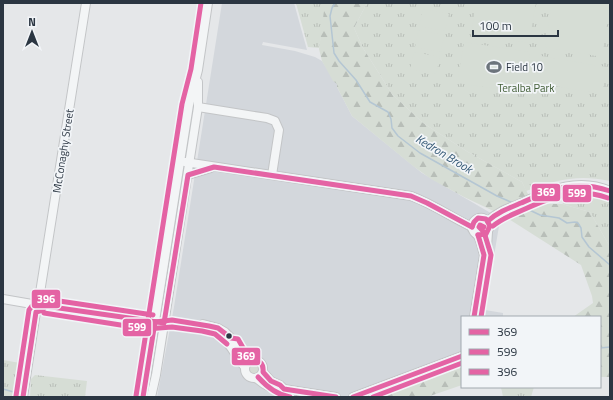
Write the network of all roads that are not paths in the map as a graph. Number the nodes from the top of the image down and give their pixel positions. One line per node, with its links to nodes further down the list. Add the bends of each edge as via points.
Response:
1 (86, 3): 19 (street, McConaghy Street)
2 (208, 3): 3 (street)
3 (198, 70): 4 (street); 5 (street, via 189,105)
4 (198, 107): 6 (street); 9 (street, via 275,121 279,130)
5 (180, 162): 6 (street); 24 (street)
6 (189, 163): 7 (street); 8 (street)
7 (214, 167): 8 (street); 9 (street)
8 (188, 175): 25 (street)
9 (272, 175): 11 (street, via 411,196)
10 (610, 191): 13 (street, via 594,185 560,187 498,213)
11 (455, 218): 12 (street); 14 (street)
12 (475, 219): 13 (street); 14 (street)
13 (488, 221): 15 (street)
14 (472, 227): 16 (street)
15 (488, 232): 16 (street); 17 (street)
16 (478, 235): 17 (street)
17 (484, 255): 23 (street)
18 (3, 299): 20 (street)
19 (39, 299): 20 (street, via 35,299); 21 (street)
20 (32, 304): 22 (street)
21 (45, 306): 22 (street); 24 (street)
22 (36, 312): 31 (street)
23 (474, 316)
24 (155, 322): 25 (street); 32 (street)
25 (164, 322): 27 (street, via 203,329 220,336 240,361); 33 (street)
26 (461, 356): 35 (street)
27 (248, 364): 28 (street, via 256,360 261,362); 29 (street, via 245,371)
28 (263, 372): 29 (street); 30 (street)
29 (256, 378): 30 (street, via 272,388)
30 (284, 389): 34 (street)
31 (23, 397)
32 (143, 397)
33 (151, 397)
34 (336, 397)
35 (353, 397)

